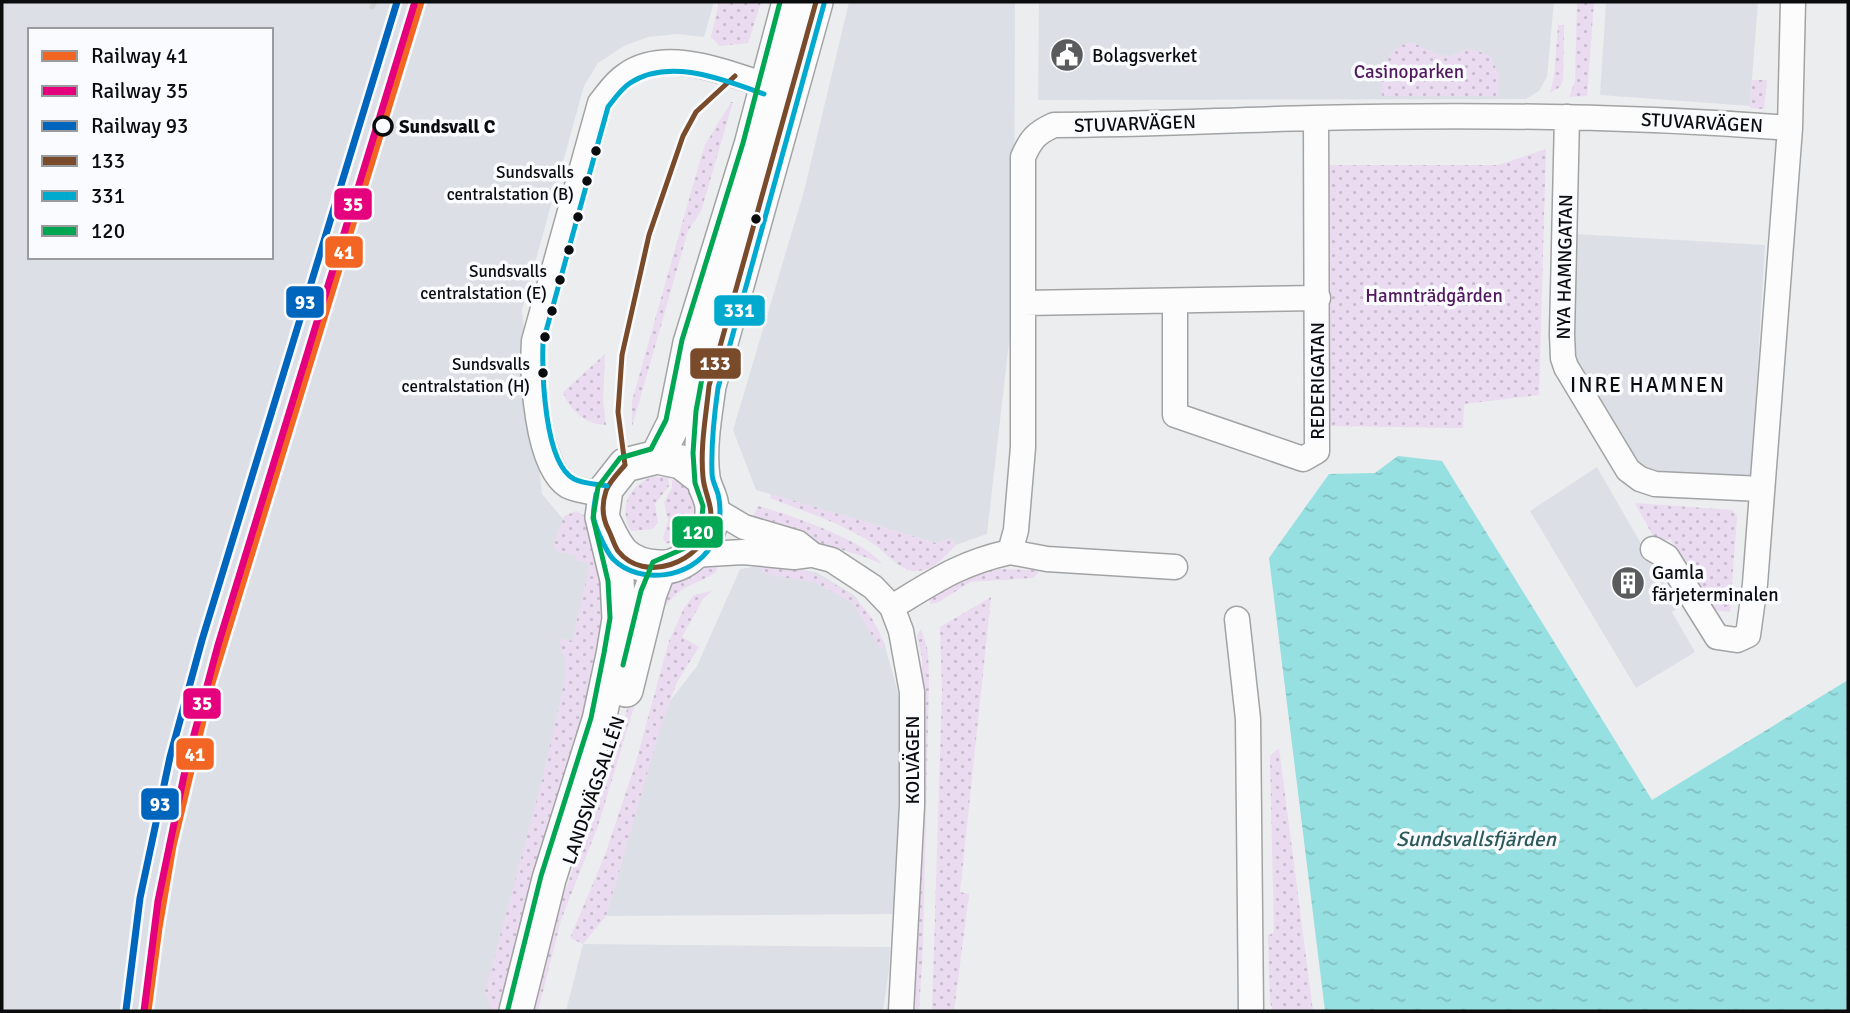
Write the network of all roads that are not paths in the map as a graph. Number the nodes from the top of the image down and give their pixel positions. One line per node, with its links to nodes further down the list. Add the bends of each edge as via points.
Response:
1 (789, 2): 6 (main road)
2 (816, 2): 6 (main road)
3 (1793, 2): 5 (street)
4 (1806, 2): 5 (street, via 1801,42)
5 (1791, 65): 9 (street)
6 (778, 89): 13 (main road, via 690,343 674,423); 15 (main road, via 709,386 704,430); 16 (street, via 702,65 666,63 643,66 626,75 600,103 534,341 533,388 550,464 557,476)
7 (1567, 117): 8 (street, STUVARVÄGEN); 9 (street, STUVARVÄGEN); 14 (street, NYA HAMNGATAN, via 1562,334 1566,367 1628,470 1640,479 1655,484)
8 (1316, 118): 10 (street, REDERIGATAN); 12 (street, STUVARVÄGEN, via 1054,125 1039,132 1023,158)
9 (1790, 128): 14 (street)
10 (1318, 298): 11 (street, REDERIGATAN); 11 (street, REDERIGATAN, via 1317,451 1303,458 1175,415)
11 (1175, 302): 12 (street, REDERIGATAN)
12 (1023, 303): 18 (street, STUVARVÄGEN, via 1023,447 1020,500)
13 (657, 457): 15 (main road, via 681,462); 16 (main road, via 625,465 606,489)
14 (1762, 489): 17 (street, via 1748,635 1737,640 1717,637 1667,557)
15 (708, 493): 19 (main road, via 711,522); 20 (street, KOLVÄGEN, via 744,527 798,543)
16 (603, 506): 22 (main road, via 619,552 637,564); 25 (main road, LANDSVÄGSALLÉN, via 619,619 599,720 549,878)
17 (1653, 549)
18 (1010, 552): 21 (street, via 1046,559); 23 (street, via 940,576)
19 (692, 555): 20 (street, KOLVÄGEN); 22 (main road)
20 (813, 555): 23 (street, KOLVÄGEN, via 848,570)
21 (1175, 567)
22 (660, 568): 25 (main road, LANDSVÄGSALLÉN, via 620,709)
23 (892, 607): 26 (street, KOLVÄGEN, via 912,692 912,805)
24 (1237, 619): 27 (street, via 1248,719)
25 (519, 1011)
26 (901, 1011)
27 (1251, 1011)

